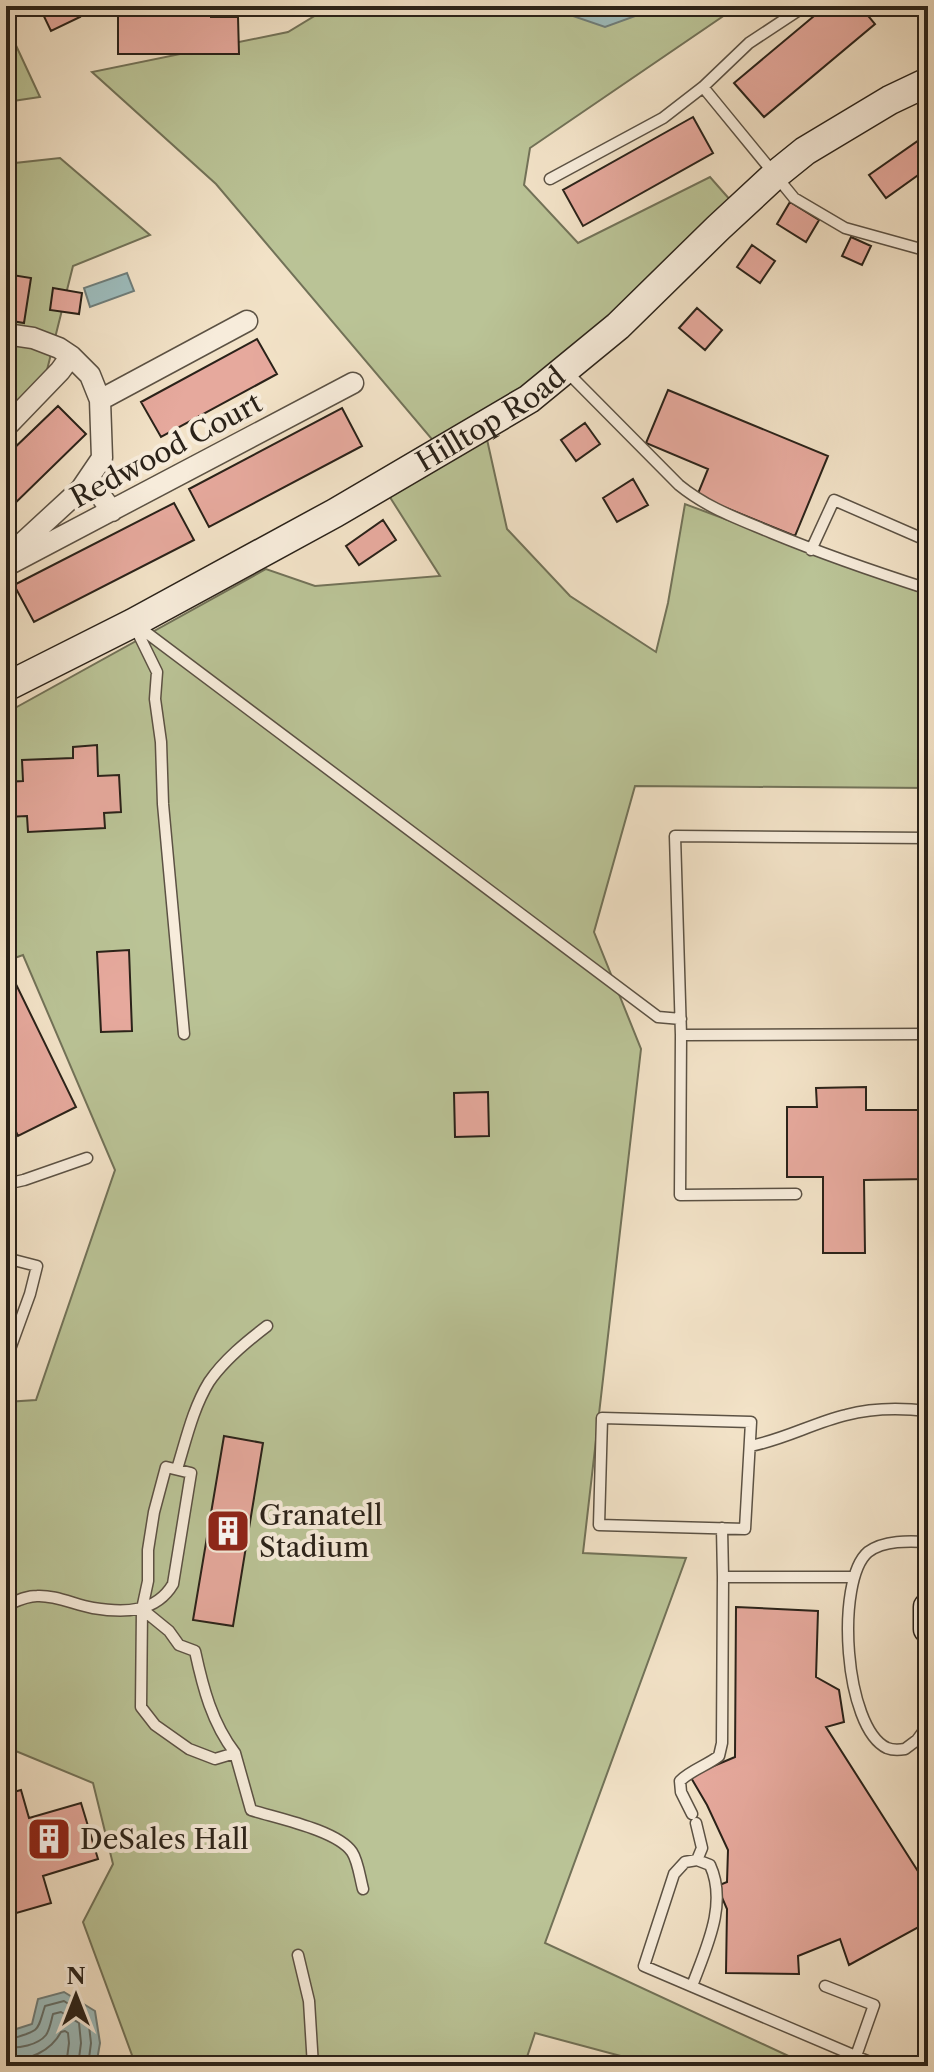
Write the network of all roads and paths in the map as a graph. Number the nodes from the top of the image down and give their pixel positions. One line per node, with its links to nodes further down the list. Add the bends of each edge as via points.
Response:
1 (805, 6): 3 (lane, via 749,43)
2 (928, 82): 4 (street, Hilltop Road, via 805,151)
3 (703, 87): 4 (lane); 5 (lane, via 663,118)
4 (774, 176): 6 (lane, via 794,198 845,228); 10 (street, Hilltop Road, via 618,326)
5 (550, 179)
6 (928, 251)
7 (247, 321): 12 (street)
8 (6, 334): 9 (street, via 33,338)
9 (71, 356): 12 (street, via 90,375); 13 (street)
10 (564, 370): 17 (lane, via 697,500); 21 (street, Hilltop Road, via 529,399)
11 (353, 383): 15 (street, Redwood Court)
12 (100, 400): 14 (street, via 102,458)
13 (6, 427)
14 (89, 480): 15 (street); 18 (street)
15 (112, 511): 19 (street, Redwood Court)
16 (928, 541): 17 (lane, via 834,500)
17 (811, 550): 20 (lane)
18 (6, 558)
19 (6, 566)
20 (928, 589)
21 (133, 623): 22 (street, Hilltop Road); 24 (lane, via 658,1017); 25 (lane, via 157,672 155,699)
22 (6, 687)
23 (928, 838): 24 (lane, via 675,836)
24 (681, 1019): 27 (lane)
25 (184, 1034)
26 (928, 1034): 27 (lane)
27 (681, 1035): 30 (lane, via 680,1195)
28 (87, 1158): 29 (lane)
29 (6, 1184)
30 (796, 1194)
31 (6, 1258): 33 (lane, via 37,1266)
32 (267, 1326): 36 (lane, via 242,1344 210,1381)
33 (6, 1349)
34 (928, 1411): 35 (lane, via 847,1414)
35 (750, 1446): 37 (lane, via 745,1529); 37 (lane, via 751,1422 602,1418 599,1525)
36 (177, 1469): 42 (lane, via 166,1467 154,1512); 42 (lane, via 191,1473 173,1584 165,1598)
37 (722, 1528): 39 (lane)
38 (928, 1542): 40 (lane, via 871,1550)
39 (723, 1577): 40 (lane); 47 (lane, via 722,1743 719,1756 680,1781 702,1848)
40 (853, 1577): 45 (lane, via 849,1653 867,1727 876,1740 897,1750 912,1746)
41 (928, 1607): 44 (street)
42 (142, 1609): 43 (lane, via 93,1608 27,1596 12,1603); 46 (lane, via 179,1645 195,1651 213,1717); 46 (lane, via 141,1707 155,1725 189,1749 215,1759)
43 (6, 1621)
44 (928, 1629)
45 (928, 1725)
46 (235, 1753): 48 (lane, via 251,1810 339,1839 352,1853)
47 (697, 1860): 50 (lane, via 710,1865 717,1897); 50 (lane, via 685,1862 674,1874 644,1966)
48 (363, 1889)
49 (298, 1955): 53 (lane, via 309,2001)
50 (692, 1986): 52 (lane)
51 (825, 1986): 52 (lane, via 874,2005)
52 (856, 2056): 54 (lane)
53 (313, 2066)
54 (879, 2066)

